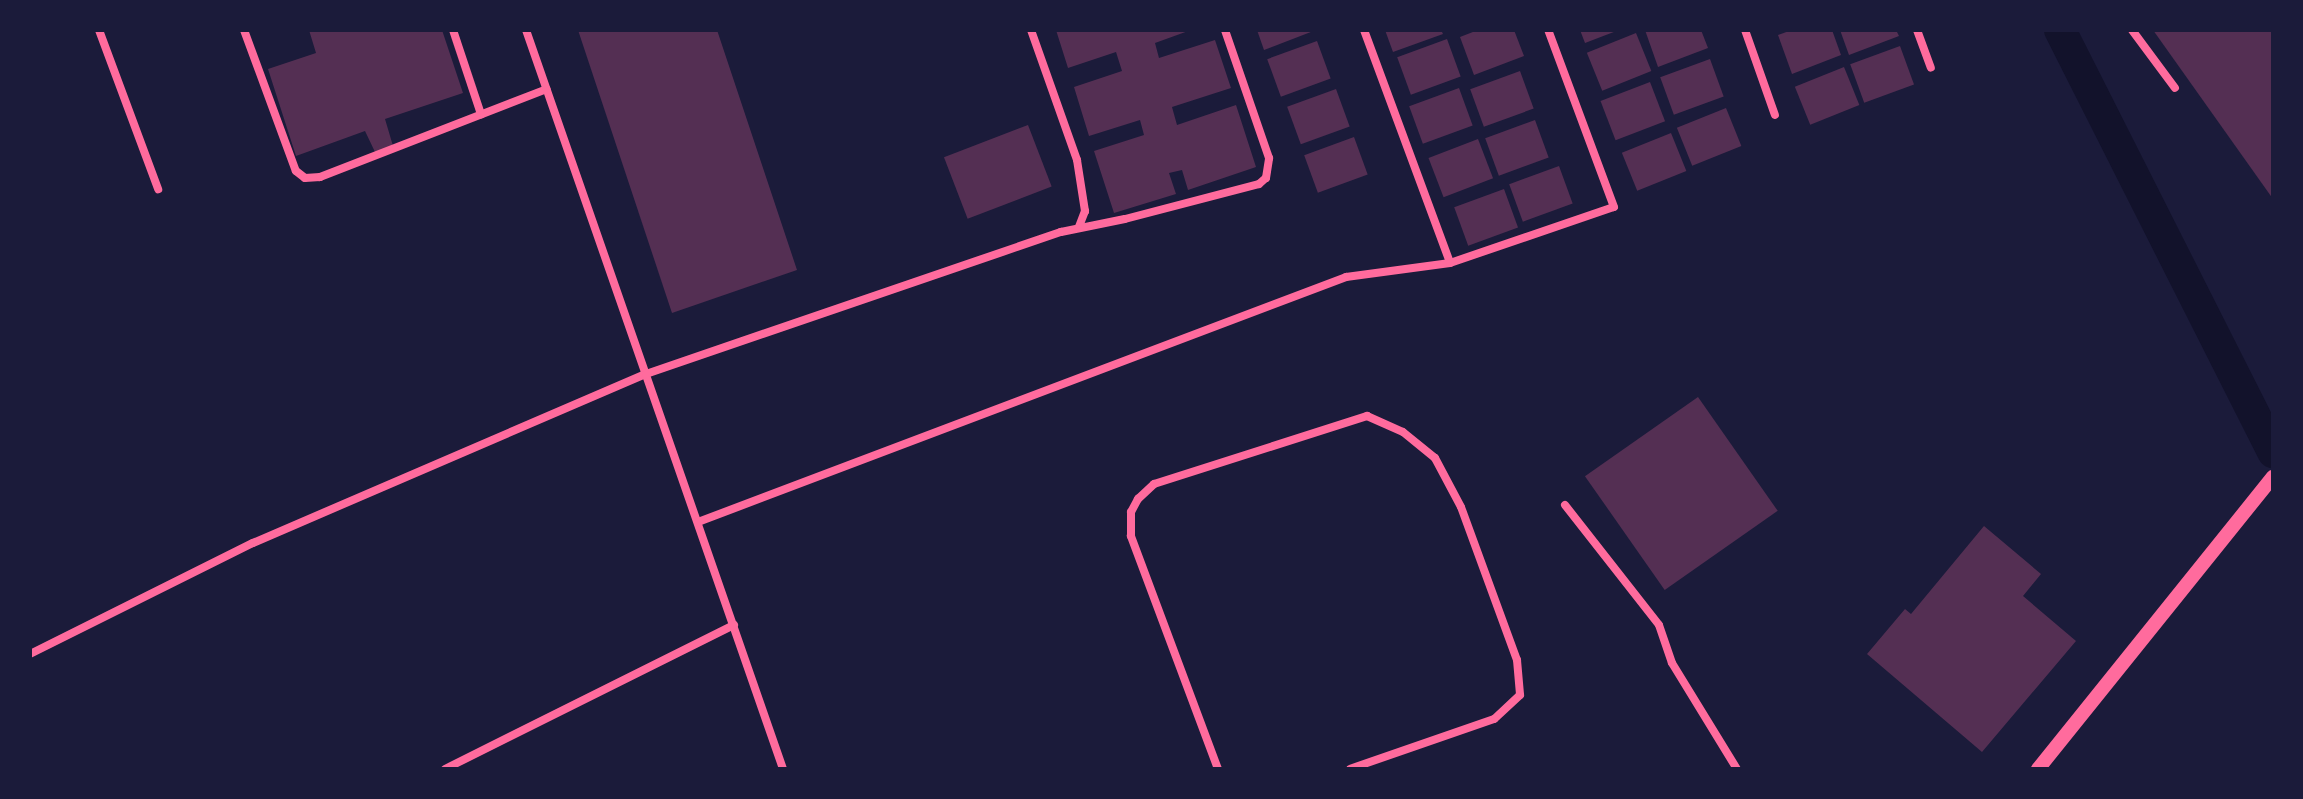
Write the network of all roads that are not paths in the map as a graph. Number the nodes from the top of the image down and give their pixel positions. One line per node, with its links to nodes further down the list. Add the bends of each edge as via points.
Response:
1 (99, 30): 17 (street)
2 (244, 30): 15 (street, via 296,171 305,178 320,177)
3 (453, 30): 15 (street)
4 (526, 30): 14 (street)
5 (1031, 30): 18 (street, via 1077,160 1085,211)
6 (1225, 30): 18 (street, via 1269,158 1266,178 1259,184)
7 (1364, 30): 19 (street)
8 (1548, 30): 19 (street, via 1614,207)
9 (1745, 30): 16 (street)
10 (1917, 30): 12 (street)
11 (2132, 30): 13 (street)
12 (1931, 68)
13 (2175, 88)
14 (547, 89): 15 (street); 20 (street)
15 (481, 114)
16 (1775, 115)
17 (158, 189)
18 (1079, 227): 20 (street)
19 (1450, 263): 23 (street, via 1346,277)
20 (646, 374): 23 (street); 25 (street, via 253,543)
21 (2273, 477): 32 (street)
22 (1565, 505): 31 (street, via 1659,625 1672,663)
23 (698, 522): 24 (street)
24 (734, 625): 27 (street); 28 (street)
25 (30, 654)
26 (1379, 764): 29 (street, via 1494,719 1520,695 1517,660 1461,507 1435,458 1403,432 1367,416 1154,484 1131,512 1131,536); 30 (street)
27 (782, 768)
28 (445, 769)
29 (1218, 769)
30 (1350, 769)
31 (1737, 769)
32 (2038, 769)

